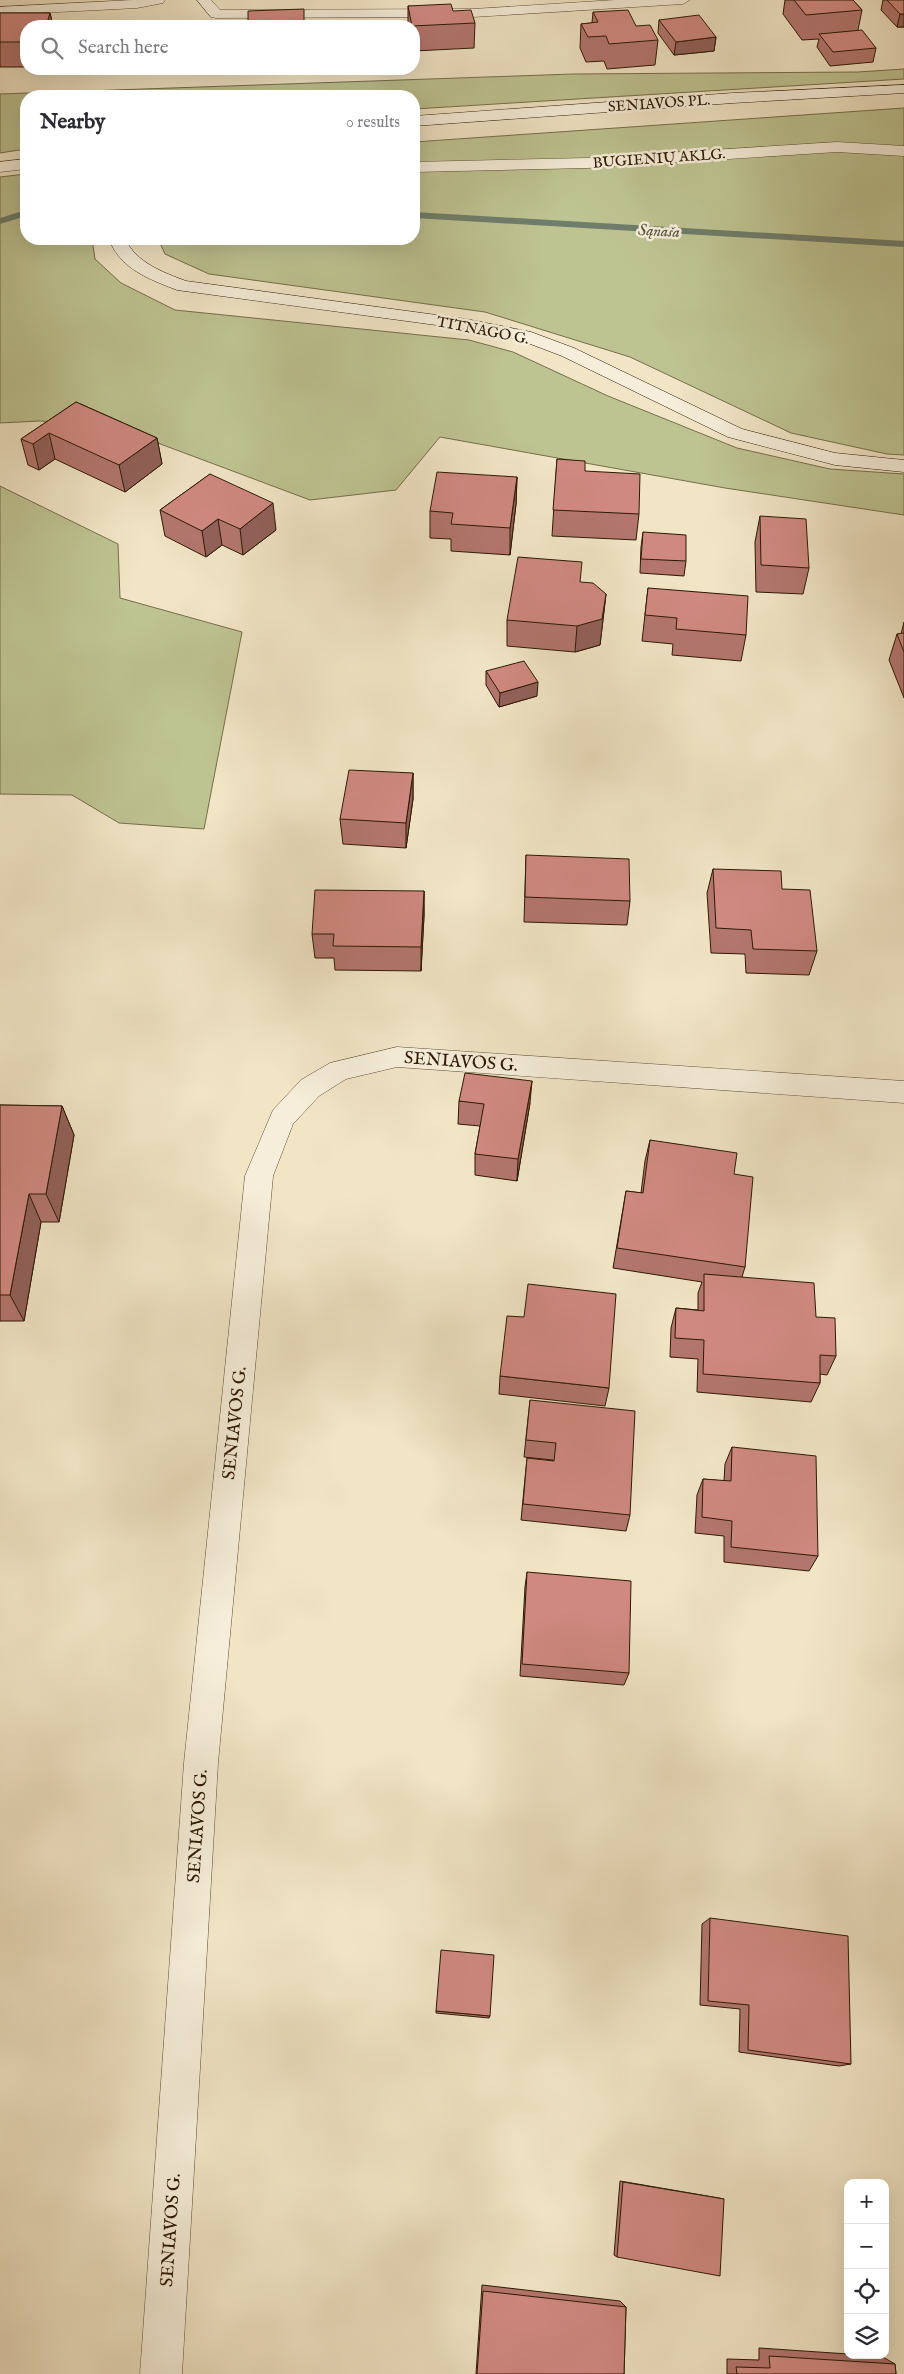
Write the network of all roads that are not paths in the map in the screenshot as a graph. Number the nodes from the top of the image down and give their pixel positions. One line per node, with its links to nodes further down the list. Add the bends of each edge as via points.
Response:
1 (158, 0): 4 (street, via 137,4)
2 (204, 0): 3 (street, via 216,14 472,13)
3 (683, 0)
4 (0, 10)
5 (904, 89): 6 (street, SENIAVOS PL.)
6 (420, 121)
7 (904, 151): 10 (street, BUGIENIŲ AKLG., via 837,147 587,163)
8 (20, 165): 9 (street)
9 (0, 167)
10 (420, 167)
11 (121, 245): 12 (street, TITNAGO G., via 131,259 151,274 183,286 466,324 525,336 568,352 735,432 835,459)
12 (904, 466)
13 (904, 1092): 14 (street, SENIAVOS G., via 397,1057 339,1070 310,1088 282,1118 259,1176 203,1744)
14 (161, 2374)

